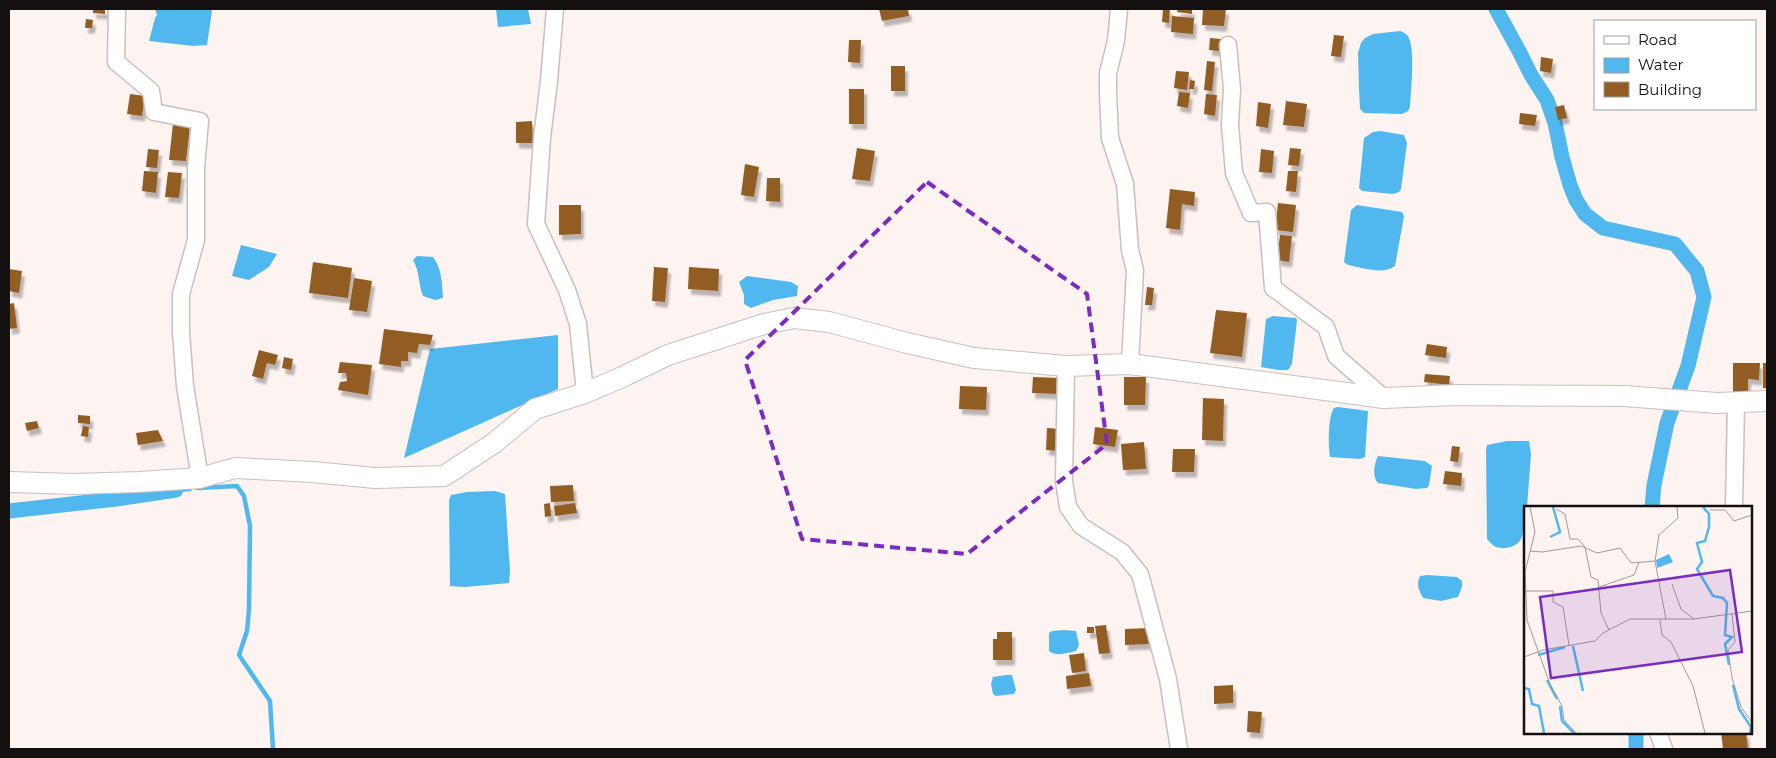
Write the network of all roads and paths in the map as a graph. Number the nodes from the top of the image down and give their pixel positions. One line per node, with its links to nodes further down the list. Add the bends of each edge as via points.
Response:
1 (117, 9): 11 (street, via 116,62 151,91 154,112 200,121 196,240 181,294 185,386)
2 (555, 9): 7 (street, via 536,224 567,290 578,324)
3 (1119, 9): 5 (street, via 1116,42 1108,73 1108,94 1110,138 1125,184 1130,250 1135,270)
4 (1228, 45): 8 (street, via 1234,173 1251,213 1267,212 1273,288 1326,327 1336,356)
5 (1130, 364): 6 (street); 8 (street)
6 (1066, 366): 7 (street, via 974,358 829,322 794,318 764,324 668,355); 15 (street, via 1064,481 1068,507 1081,526 1122,552 1140,574 1168,679)
7 (585, 392): 11 (street, via 535,410 494,443 444,476 375,478 235,468)
8 (1384, 398): 10 (street, via 1624,396)
9 (1767, 401): 10 (street)
10 (1727, 403): 13 (street)
11 (200, 478): 12 (street, via 74,484)
12 (9, 482)
13 (1734, 506)
14 (1658, 733): 16 (street)
15 (1179, 749)
16 (1664, 749)

